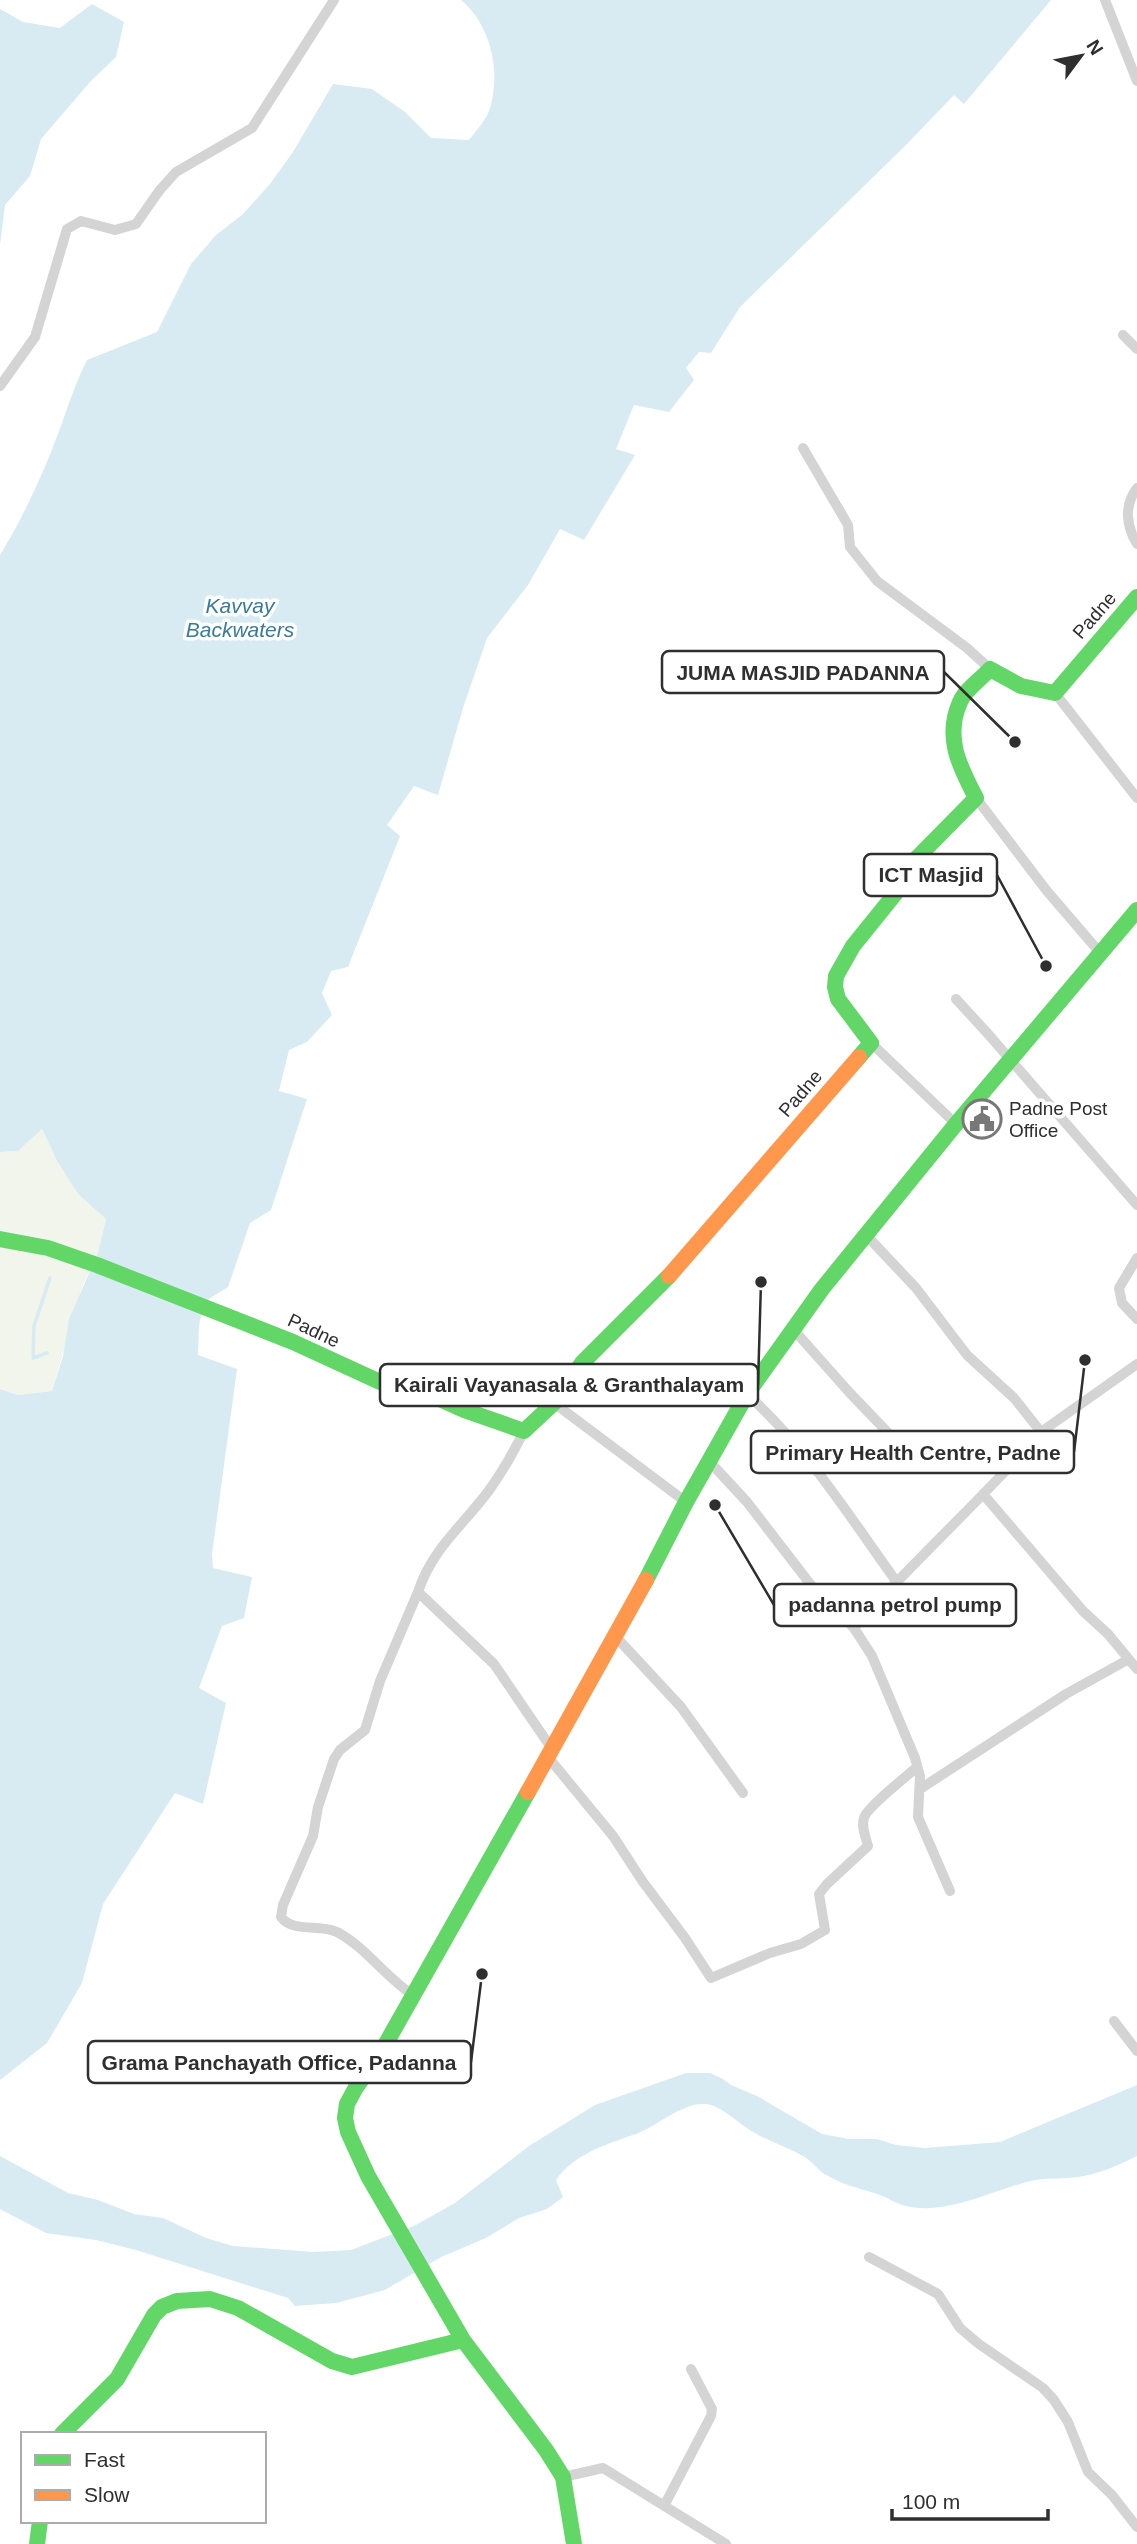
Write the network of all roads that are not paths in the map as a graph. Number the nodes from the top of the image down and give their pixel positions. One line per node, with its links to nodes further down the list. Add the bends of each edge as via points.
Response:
1 (334, 0): 6 (street, via 252,128 176,172 136,224 116,230 81,221 67,229 35,337)
2 (1105, 0): 3 (street)
3 (1137, 81)
4 (1124, 335): 5 (street)
5 (1137, 349)
6 (0, 386)
7 (803, 448): 11 (street, via 848,525 850,547 870,573)
8 (1137, 488): 9 (street, via 1128,510 1129,530)
9 (1137, 544)
10 (1137, 597): 12 (main road, Padne)
11 (990, 669): 12 (main road, via 1035,692); 13 (main road, via 960,701 953,734 956,760)
12 (1055, 693): 14 (street)
13 (976, 798): 16 (street); 18 (main road, via 906,869 895,894 853,946 836,976 838,999)
14 (1137, 798)
15 (1137, 911): 16 (main road)
16 (1101, 954): 19 (main road)
17 (956, 999): 19 (street)
18 (871, 1043): 20 (street); 29 (main road, Padne, via 655,1292 582,1363)
19 (1010, 1059): 20 (main road); 21 (street)
20 (956, 1124): 22 (main road)
21 (1137, 1205)
22 (867, 1236): 26 (main road); 31 (street, via 916,1288 967,1354 1014,1398)
23 (0, 1238): 30 (main road, Padne, via 48,1248 122,1275 247,1323 380,1382 424,1392)
24 (1137, 1258): 25 (street, via 1119,1288 1122,1303)
25 (1137, 1319)
26 (793, 1329): 28 (main road); 32 (street)
27 (1137, 1364): 31 (street)
28 (747, 1394): 33 (main road); 36 (street, via 772,1416)
29 (554, 1403): 30 (main road, Padne); 35 (street)
30 (524, 1432): 37 (street, via 491,1488 443,1543)
31 (1041, 1432): 34 (street)
32 (905, 1457)
33 (710, 1462): 35 (main road); 38 (street, via 811,1585)
34 (983, 1494): 36 (street); 40 (street)
35 (685, 1502): 39 (main road)
36 (896, 1581): 38 (street)
37 (418, 1592): 42 (street, via 494,1664); 47 (street, via 380,1681 365,1730 334,1759 313,1836 281,1917 294,1926 337,1932)
38 (854, 1628): 43 (street, via 884,1682)
39 (616, 1637): 42 (main road); 45 (street, via 681,1707)
40 (1129, 1659): 41 (street); 44 (street, via 1066,1694)
41 (1137, 1669)
42 (550, 1753): 43 (street, via 711,1978 801,1944 825,1930 819,1894 868,1846 863,1825 871,1806); 47 (main road)
43 (917, 1767): 44 (street)
44 (920, 1789): 46 (street, via 918,1817)
45 (743, 1793)
46 (950, 1891)
47 (413, 1995): 51 (main road, via 355,2089 345,2118 368,2176)
48 (1114, 2021): 49 (street)
49 (1137, 2051)
50 (869, 2257): 57 (street, via 938,2294 960,2328 1043,2388 1068,2422 1088,2472)
51 (463, 2340): 53 (main road, via 352,2367 332,2361 237,2308 209,2299 177,2301 154,2315 117,2379); 54 (main road)
52 (691, 2369): 55 (street, via 712,2409 711,2416)
53 (64, 2432)
54 (563, 2477): 55 (street, via 603,2468); 59 (main road)
55 (664, 2506): 60 (street)
56 (40, 2523): 58 (main road)
57 (1137, 2527)
58 (37, 2544)
59 (574, 2544)
60 (726, 2544)

